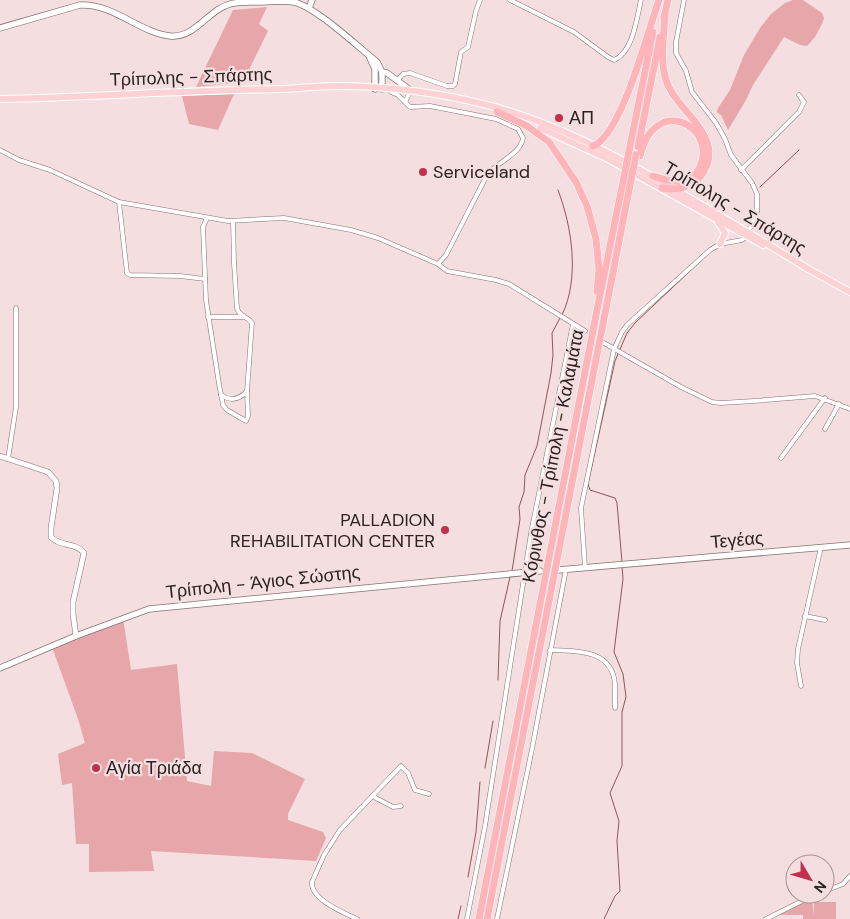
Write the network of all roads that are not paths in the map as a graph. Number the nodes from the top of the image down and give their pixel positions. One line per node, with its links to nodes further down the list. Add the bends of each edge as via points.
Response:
1 (312, 0): 8 (main road)
2 (480, 0): 14 (street, via 468,47 461,52 453,86 410,73 403,74)
3 (510, 0): 4 (street, via 574,32 614,60 631,39)
4 (641, 0)
5 (659, 0): 22 (highway, via 641,58 617,115 602,140); 24 (highway, Κόρινθος - Τρίπολη - Καλαμάτα)
6 (668, 0): 9 (highway, Κόρινθος - Τρίπολη - Καλαμάτα)
7 (684, 0): 25 (street, via 676,53 692,92 716,123)
8 (309, 8): 10 (main road, via 289,2 232,4 215,11 194,29 175,36 158,33 105,9 87,5); 11 (main road)
9 (665, 14): 24 (highway, Κόρινθος - Τρίπολη - Καλαμάτα); 29 (highway, via 662,57 667,82 681,106 702,129 708,151 706,166 699,178 685,187)
10 (0, 28)
11 (369, 56): 12 (main road, via 380,65); 13 (main road)
12 (382, 72): 13 (main road); 14 (main road); 15 (main road)
13 (376, 77): 15 (main road)
14 (397, 81): 17 (main road)
15 (379, 89): 16 (main road, Τρίπολης - Σπάρτης); 17 (main road, Τρίπολης - Σπάρτης); 19 (main road, Τρίπολης - Σπάρτης, via 325,86)
16 (391, 92): 17 (main road, Τρίπολης - Σπάρτης); 20 (street)
17 (411, 92): 20 (street); 21 (main road, Τρίπολης - Σπάρτης); 22 (main road, Τρίπολης - Σπάρτης, via 446,96 502,110 552,127)
18 (799, 95): 25 (street, via 804,102 798,112)
19 (0, 99)
20 (405, 102): 36 (street, via 410,107 430,106 496,119 518,129 523,138 520,148 487,175 446,255)
21 (496, 112): 28 (main road, Τρίπολης - Σπάρτης, via 570,140); 40 (highway, via 527,126 549,142 581,192 592,220 598,251)
22 (593, 146): 26 (main road, Τρίπολης - Σπάρτης)
23 (0, 150): 30 (street)
24 (635, 154): 26 (highway, via 657,125 674,121 686,124 696,132 703,144 702,162 694,176 679,182); 27 (highway, Κόρινθος - Τρίπολη - Καλαμάτα, bridge); 27 (highway, Κόρινθος - Τρίπολη - Καλαμάτα, bridge, via 634,168)
25 (742, 170): 34 (street, via 752,183 758,200 757,212)
26 (653, 176): 29 (main road, Τρίπολης - Σπάρτης)
27 (628, 179): 40 (highway, Κόρινθος - Τρίπολη - Καλαμάτα); 80 (highway, Κόρινθος - Τρίπολη - Καλαμάτα)
28 (662, 188): 29 (highway); 32 (main road, Τρίπολης - Σπάρτης)
29 (674, 189): 34 (main road, Τρίπολης - Σπάρτης)
30 (119, 202): 31 (street); 37 (street, via 127,273)
31 (207, 218): 33 (street); 37 (street, via 203,227)
32 (715, 219): 34 (main road, Τρίπολης - Σπάρτης); 35 (main road, via 724,233)
33 (234, 222): 36 (street, via 284,218 351,230); 42 (street, via 236,301)
34 (747, 234): 35 (street, via 740,242); 38 (main road, Τρίπολης - Σπάρτης)
35 (720, 244): 46 (street, via 627,325)
36 (438, 264): 43 (street, via 447,271 505,283)
37 (205, 278): 41 (street)
38 (850, 292)
39 (16, 308): 55 (street, via 16,407)
40 (597, 310): 79 (highway, Κόρινθος - Τρίπολη - Καλαμάτα)
41 (208, 317): 42 (street); 48 (street)
42 (243, 317): 47 (street, via 252,323)
43 (573, 324): 44 (street); 62 (street)
44 (585, 331)
45 (604, 343): 46 (street)
46 (615, 350): 49 (street, via 712,402); 58 (street, via 581,508)
47 (247, 391): 48 (street, via 235,399); 48 (street, via 246,421 227,410)
48 (221, 395)
49 (825, 398): 50 (street); 54 (street)
50 (839, 404): 51 (street); 52 (street)
51 (850, 409)
52 (825, 429)
53 (0, 456): 55 (street)
54 (781, 458)
55 (8, 459): 65 (street, via 52,476 57,488 51,537 78,547 84,553 73,602)
56 (850, 545): 57 (main road, Τεγέας)
57 (821, 547): 58 (main road, Τεγέας); 63 (street)
58 (585, 567): 59 (main road)
59 (566, 569): 60 (main road); 66 (street)
60 (558, 570)
61 (540, 571): 62 (main road, Τρίπολη - Άγιος Σώστης)
62 (525, 573): 65 (main road, Τρίπολη - Άγιος Σώστης, via 167,606 146,610); 78 (street)
63 (805, 616): 64 (street); 68 (street, via 797,663)
64 (825, 620)
65 (76, 636): 67 (main road, Τρίπολη - Άγιος Σώστης)
66 (550, 650): 69 (street, via 588,653 604,660 615,682); 81 (street)
67 (0, 668)
68 (801, 686)
69 (615, 708)
70 (429, 794): 71 (street, via 415,790 402,766)
71 (372, 796): 72 (street, via 393,806); 77 (street, via 332,841 312,882 317,896)
72 (401, 806)
73 (850, 876): 74 (street)
74 (848, 884): 75 (street)
75 (835, 888)
76 (796, 904): 82 (street)
77 (357, 919)
78 (467, 919)
79 (479, 919)
80 (487, 919)
81 (497, 919)
82 (766, 919)

